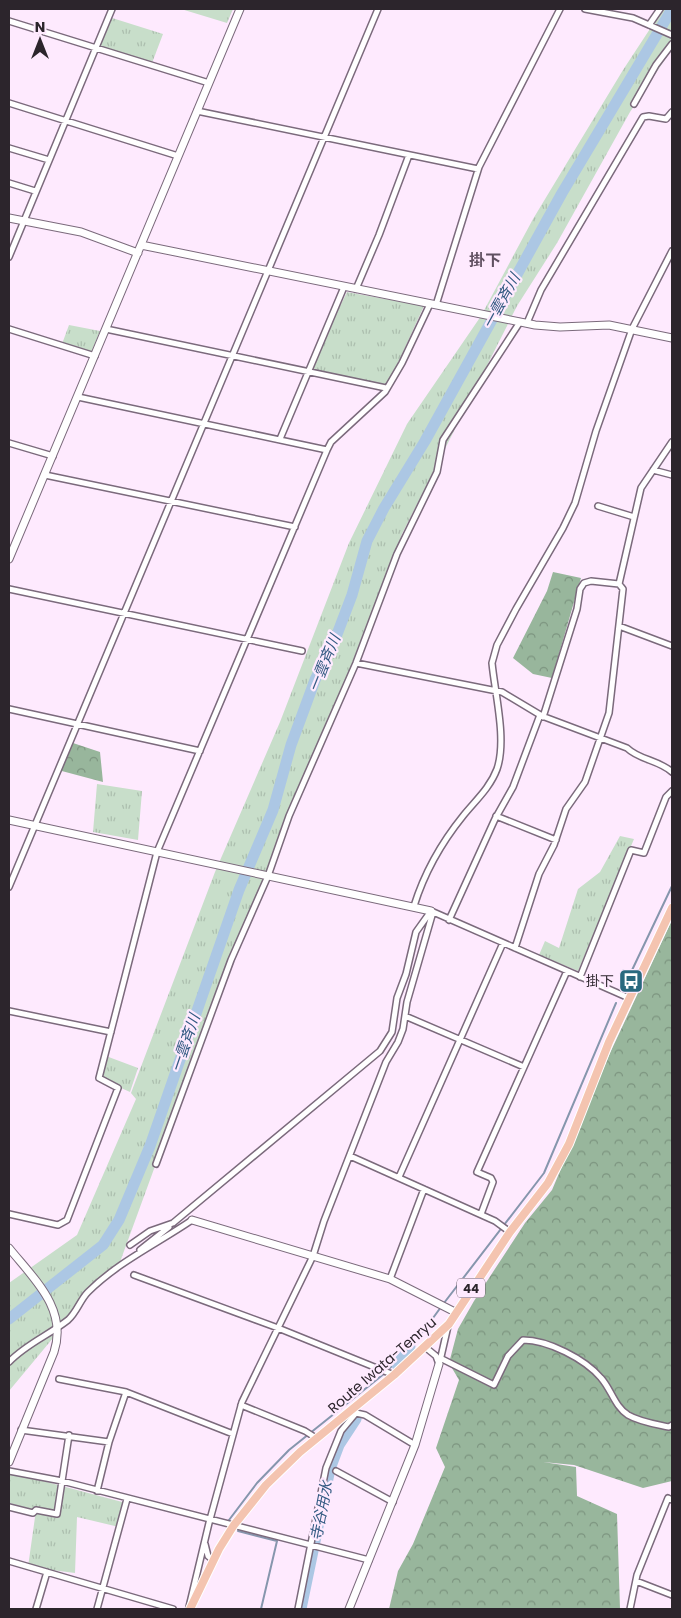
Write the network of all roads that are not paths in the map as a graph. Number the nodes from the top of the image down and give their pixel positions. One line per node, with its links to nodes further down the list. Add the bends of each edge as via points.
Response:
1 (112, 9): 11 (street)
2 (240, 9): 12 (street)
3 (378, 9): 18 (street)
4 (560, 9): 23 (street)
5 (585, 9): 8 (street, via 633,18)
6 (660, 9): 8 (street)
7 (9, 21): 11 (street)
8 (649, 25): 9 (street)
9 (672, 35)
10 (672, 44): 14 (street)
11 (96, 48): 12 (street); 17 (street)
12 (210, 83): 15 (street)
13 (9, 103): 17 (street)
14 (634, 104)
15 (197, 111): 18 (street); 21 (street)
16 (672, 112): 35 (street, via 666,120 644,117)
17 (65, 120): 21 (street); 22 (street)
18 (325, 138): 20 (street); 31 (street)
19 (9, 148): 22 (street)
20 (409, 155): 23 (street); 33 (street)
21 (178, 156): 28 (street)
22 (49, 160): 25 (street)
23 (478, 169): 34 (street)
24 (9, 183): 25 (street)
25 (35, 191): 27 (street)
26 (9, 218): 27 (street)
27 (22, 222): 28 (street, via 81,232); 30 (street)
28 (139, 249): 31 (street); 37 (street)
29 (672, 251): 38 (street)
30 (9, 257)
31 (269, 272): 32 (street); 40 (street)
32 (344, 287): 33 (street); 42 (street)
33 (356, 289): 34 (street)
34 (433, 305): 35 (street); 43 (street)
35 (520, 322): 38 (street, via 560,327 609,325); 66 (street, via 443,440 437,472 397,554)
36 (9, 329): 41 (street)
37 (106, 329): 40 (street); 41 (street)
38 (632, 329): 39 (street); 67 (street, via 596,431 575,504 497,645 492,663)
39 (672, 338)
40 (232, 355): 42 (street); 45 (street)
41 (95, 356): 44 (street)
42 (308, 371): 43 (street); 46 (street)
43 (386, 388): 49 (street, via 331,442)
44 (78, 397): 45 (street); 50 (street)
45 (205, 423): 46 (street); 54 (street)
46 (280, 440): 49 (street)
47 (672, 442): 51 (street)
48 (9, 443): 50 (street)
49 (327, 450): 57 (street)
50 (53, 456): 52 (street)
51 (653, 470): 53 (street); 56 (street, via 641,488)
52 (45, 475): 54 (street); 58 (street)
53 (672, 475)
54 (171, 502): 57 (street); 61 (street)
55 (598, 506): 56 (street)
56 (634, 517): 59 (street)
57 (295, 527): 63 (street)
58 (9, 557)
59 (619, 584): 62 (street, via 623,589); 69 (street, via 591,581 580,589 577,609)
60 (9, 589): 61 (street)
61 (124, 613): 63 (street); 70 (street)
62 (620, 626): 64 (street); 71 (street, via 609,713)
63 (247, 638): 65 (street); 72 (street)
64 (672, 646)
65 (302, 651)
66 (356, 663): 67 (street); 80 (street, via 289,816)
67 (495, 690): 69 (street); 82 (street, via 501,745 497,769 430,866)
68 (9, 709): 70 (street)
69 (542, 716): 71 (street); 75 (street, via 513,787)
70 (78, 723): 72 (street); 77 (street)
71 (601, 738): 73 (street, via 627,748 632,754 662,764); 78 (street, via 585,782 566,809)
72 (200, 751): 79 (street)
73 (672, 772)
74 (672, 791): 89 (street, via 666,797 644,853 631,850)
75 (496, 816): 78 (street); 85 (street)
76 (9, 820): 77 (street)
77 (34, 826): 79 (street); 81 (street)
78 (556, 840): 87 (street, via 539,874)
79 (157, 852): 80 (street); 93 (street)
80 (268, 876): 82 (street); 97 (street, via 231,960)
81 (9, 887)
82 (414, 906): 84 (street)
83 (672, 908): 90 (main road, Route Iwata-Tenryu / 44)
84 (432, 912): 85 (street); 92 (street); 103 (street, via 416,932 397,998 394,1022 388,1041 380,1051)
85 (449, 920): 86 (street)
86 (503, 943): 87 (street); 94 (street)
87 (516, 948): 88 (street)
88 (567, 971): 89 (street); 95 (street)
89 (580, 977): 90 (street)
90 (628, 998): 104 (main road, Route Iwata-Tenryu / 44, via 569,1144 548,1183)
91 (9, 1011): 93 (street)
92 (405, 1016): 94 (street); 96 (street, via 398,1042 386,1062)
93 (111, 1032): 100 (street, via 99,1078 118,1088 67,1220 58,1225)
94 (459, 1038): 95 (street); 98 (street)
95 (524, 1067): 101 (street, via 478,1172 493,1182)
96 (350, 1156): 98 (street); 108 (street)
97 (156, 1164)
98 (400, 1177): 99 (street)
99 (424, 1189): 101 (street); 110 (street)
100 (9, 1214)
101 (481, 1214): 104 (street)
102 (192, 1220): 107 (street); 108 (street)
103 (173, 1223): 105 (street, via 150,1231); 107 (street)
104 (510, 1232): 111 (main road, Route Iwata-Tenryu / 44)
105 (130, 1245)
106 (9, 1248): 113 (street, via 43,1290 55,1312)
107 (133, 1256): 113 (street, via 87,1293 75,1312)
108 (313, 1256): 110 (street); 114 (street)
109 (134, 1275): 114 (street)
110 (390, 1279): 111 (street)
111 (455, 1312): 112 (main road, Route Iwata-Tenryu / 44)
112 (449, 1324): 115 (main road, Route Iwata-Tenryu / 44); 116 (street)
113 (57, 1326): 117 (street, via 18,1352); 124 (street, via 54,1352)
114 (278, 1328): 118 (street); 121 (street)
115 (425, 1347): 116 (street); 118 (main road, Route Iwata-Tenryu / 44)
116 (440, 1361): 123 (street, via 494,1385 514,1348 523,1340 531,1340 585,1364 600,1377 628,1415 669,1427); 129 (street)
117 (9, 1362)
118 (394, 1375): 122 (main road, Route Iwata-Tenryu / 44)
119 (59, 1379): 120 (street)
120 (126, 1392): 125 (street); 128 (street)
121 (241, 1405): 125 (street); 127 (street, via 305,1430)
122 (354, 1411): 127 (main road, Route Iwata-Tenryu / 44); 129 (street); 142 (street, via 332,1450)
123 (672, 1425)
124 (20, 1430): 126 (street); 130 (street)
125 (233, 1434): 139 (street)
126 (69, 1435): 128 (street); 133 (street)
127 (316, 1438): 140 (main road, Route Iwata-Tenryu / 44, via 266,1485)
128 (109, 1442): 134 (street)
129 (415, 1445): 137 (street)
130 (9, 1462)
131 (336, 1470): 137 (street)
132 (9, 1471): 133 (street)
133 (62, 1481): 134 (street); 138 (street, via 57,1514)
134 (97, 1491): 135 (street)
135 (127, 1498): 139 (street); 148 (street)
136 (672, 1500): 147 (street, via 668,1498)
137 (393, 1502): 144 (street)
138 (9, 1508)
139 (210, 1520): 140 (street); 141 (street)
140 (234, 1525): 142 (street); 143 (main road, Route Iwata-Tenryu / 44)
141 (204, 1541): 143 (street, via 208,1556); 153 (street)
142 (311, 1546): 144 (street); 154 (street)
143 (213, 1560): 153 (main road, Route Iwata-Tenryu / 44)
144 (369, 1560): 155 (street)
145 (9, 1561): 146 (street)
146 (47, 1572): 148 (street); 150 (street)
147 (636, 1580): 149 (street); 156 (street)
148 (103, 1589): 151 (street); 152 (street)
149 (672, 1594)
150 (36, 1609)
151 (97, 1609)
152 (173, 1609)
153 (190, 1609)
154 (298, 1609)
155 (349, 1609)
156 (630, 1609)

